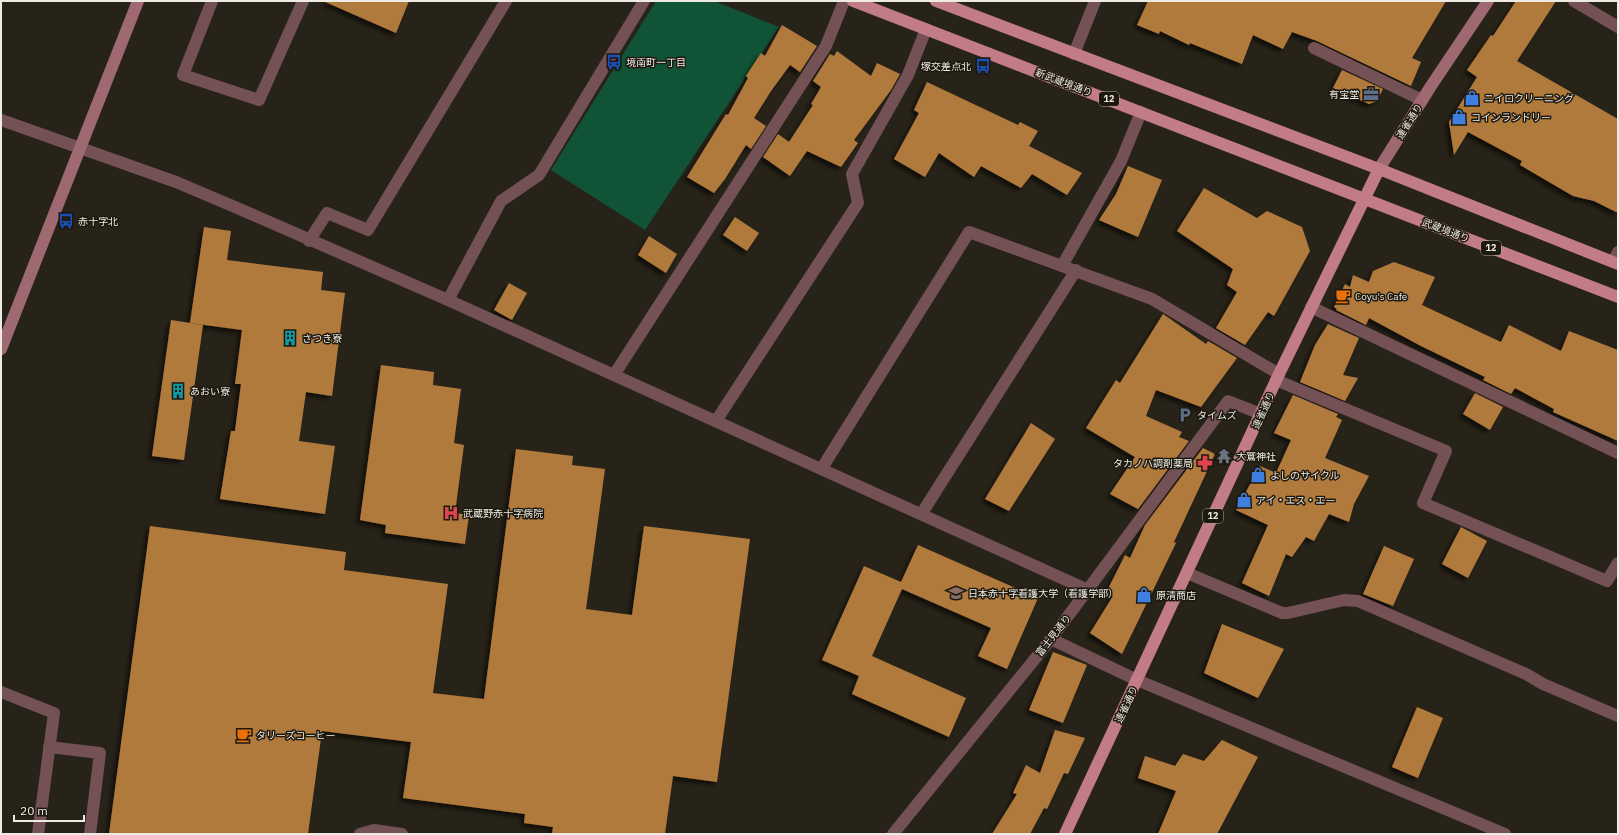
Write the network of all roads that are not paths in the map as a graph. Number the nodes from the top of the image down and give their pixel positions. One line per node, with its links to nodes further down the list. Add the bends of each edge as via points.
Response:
1 (138, 1): 19 (street)
2 (212, 1): 3 (street, via 183,75 259,100)
3 (303, 1)
4 (506, 1): 22 (street, via 368,230 326,213)
5 (644, 1): 27 (street, via 539,175 500,201)
6 (844, 1): 30 (street, via 826,46)
7 (853, 1): 13 (main road, 新武蔵境通り / 12)
8 (936, 1): 15 (main road)
9 (1095, 1): 15 (street)
10 (1488, 1): 16 (street, 連雀通り)
11 (1574, 1): 12 (street)
12 (1618, 27)
13 (926, 29): 17 (main road, 新武蔵境通り / 12); 33 (street, via 908,75 852,174 858,203)
14 (1314, 48): 16 (street)
15 (1074, 54): 20 (main road)
16 (1422, 100): 20 (street, 連雀通り)
17 (1141, 112): 21 (main road, 新武蔵境通り / 12); 24 (street, via 1122,161)
18 (1, 120): 19 (street)
19 (80, 148): 22 (street, via 176,182); 29 (street)
20 (1379, 170): 21 (main road, 連雀通り / 12); 23 (main road)
21 (1364, 199): 26 (main road, 武蔵境通り / 12); 28 (main road, 連雀通り / 12)
22 (309, 241): 27 (street)
23 (1616, 259)
24 (1062, 266): 25 (street); 35 (street, via 969,232)
25 (1076, 270): 31 (street, via 1152,299); 36 (street)
26 (1618, 297)
27 (448, 300): 30 (street)
28 (1311, 307): 31 (main road, 連雀通り / 12); 34 (street)
29 (1, 349)
30 (614, 375): 33 (street)
31 (1278, 377): 32 (main road, 連雀通り / 12); 37 (street, via 1446,451 1423,503 1607,582)
32 (1261, 414): 38 (main road, 連雀通り / 12); 39 (street, 富士見通り, via 1228,401)
33 (716, 421): 35 (street)
34 (1618, 453)
35 (822, 468): 36 (street)
36 (922, 513): 39 (street)
37 (1618, 563)
38 (1187, 573): 41 (main road, 連雀通り / 12); 43 (street, via 1282,613 1344,600 1358,601)
39 (1088, 590): 40 (street, 富士見通り)
40 (1051, 638): 41 (street); 49 (street, 富士見通り)
41 (1137, 680): 50 (main road, 連雀通り / 12); 51 (street)
42 (1, 692): 44 (street, via 54,713)
43 (1618, 716)
44 (49, 747): 45 (street); 46 (street, via 100,753)
45 (38, 834)
46 (90, 834)
47 (360, 834): 48 (street, via 374,830)
48 (402, 834)
49 (893, 834)
50 (1065, 834)
51 (1505, 834)

